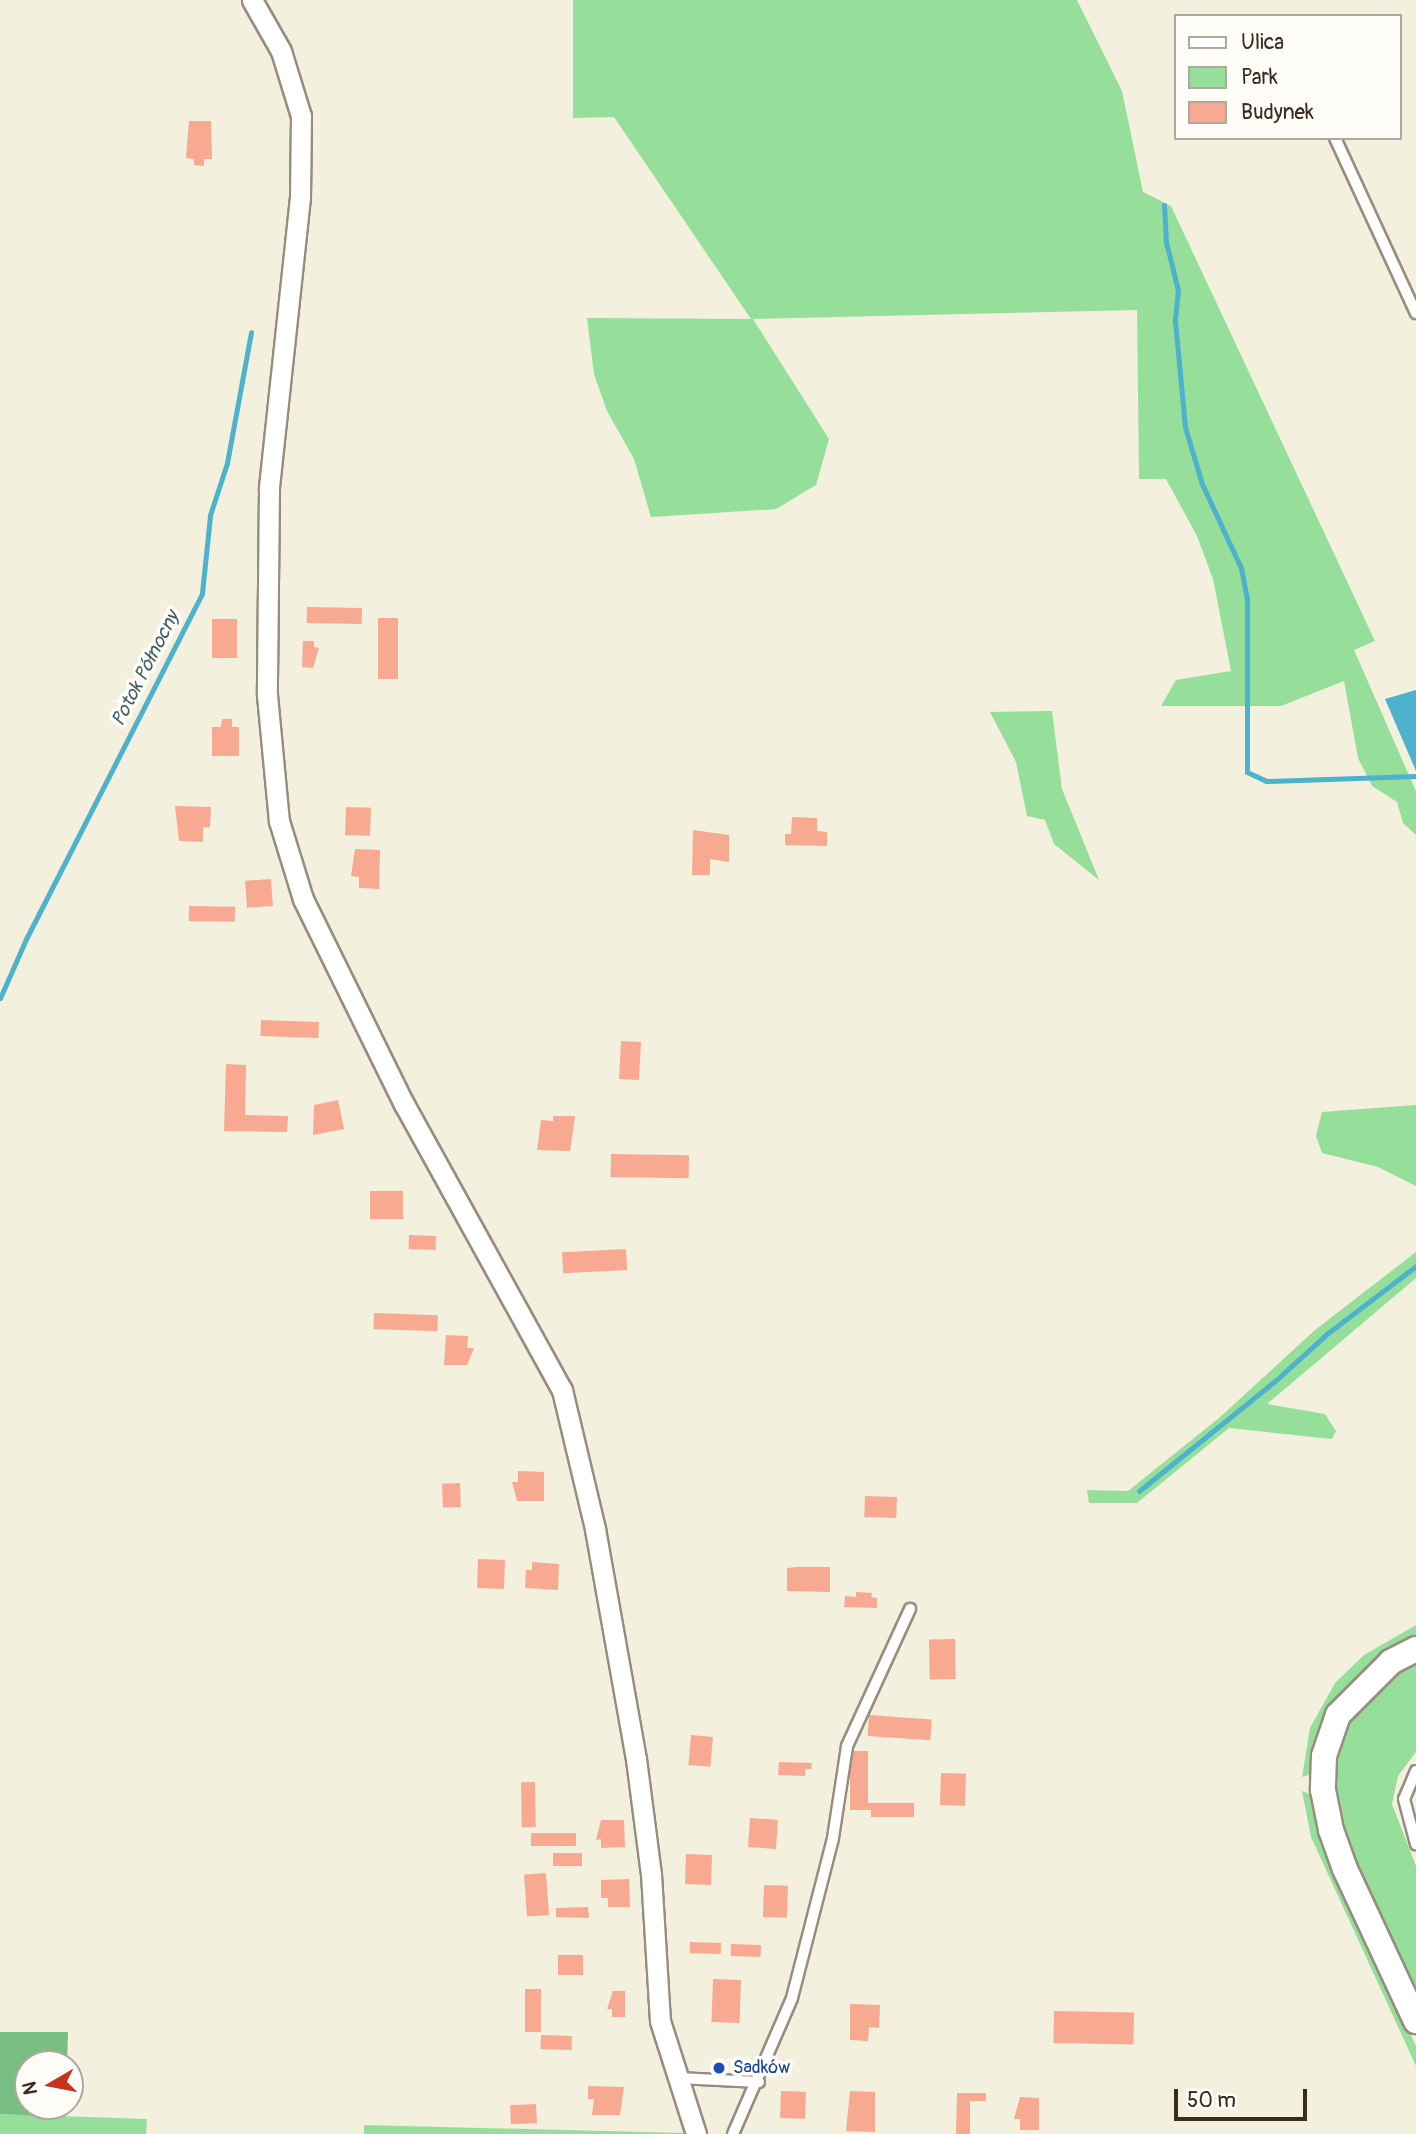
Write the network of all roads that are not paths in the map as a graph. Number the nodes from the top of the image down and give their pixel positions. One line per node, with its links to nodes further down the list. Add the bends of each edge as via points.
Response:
1 (252, 0): 9 (street, via 281,51 301,116 300,197 269,489 267,695 279,821 303,899 404,1104 562,1390 595,1529 636,1759 652,1874 660,2021)
2 (1336, 140): 3 (lane)
3 (1416, 313)
4 (910, 1609): 10 (lane, via 847,1746 833,1838 792,1998)
5 (1416, 1649): 8 (street, via 1391,1662 1338,1715 1324,1756 1323,1790 1345,1869)
6 (1416, 1771): 7 (lane, via 1404,1799)
7 (1416, 1844)
8 (1416, 2021)
9 (678, 2078): 10 (lane); 11 (street)
10 (759, 2082): 12 (lane)
11 (696, 2134)
12 (733, 2134)

